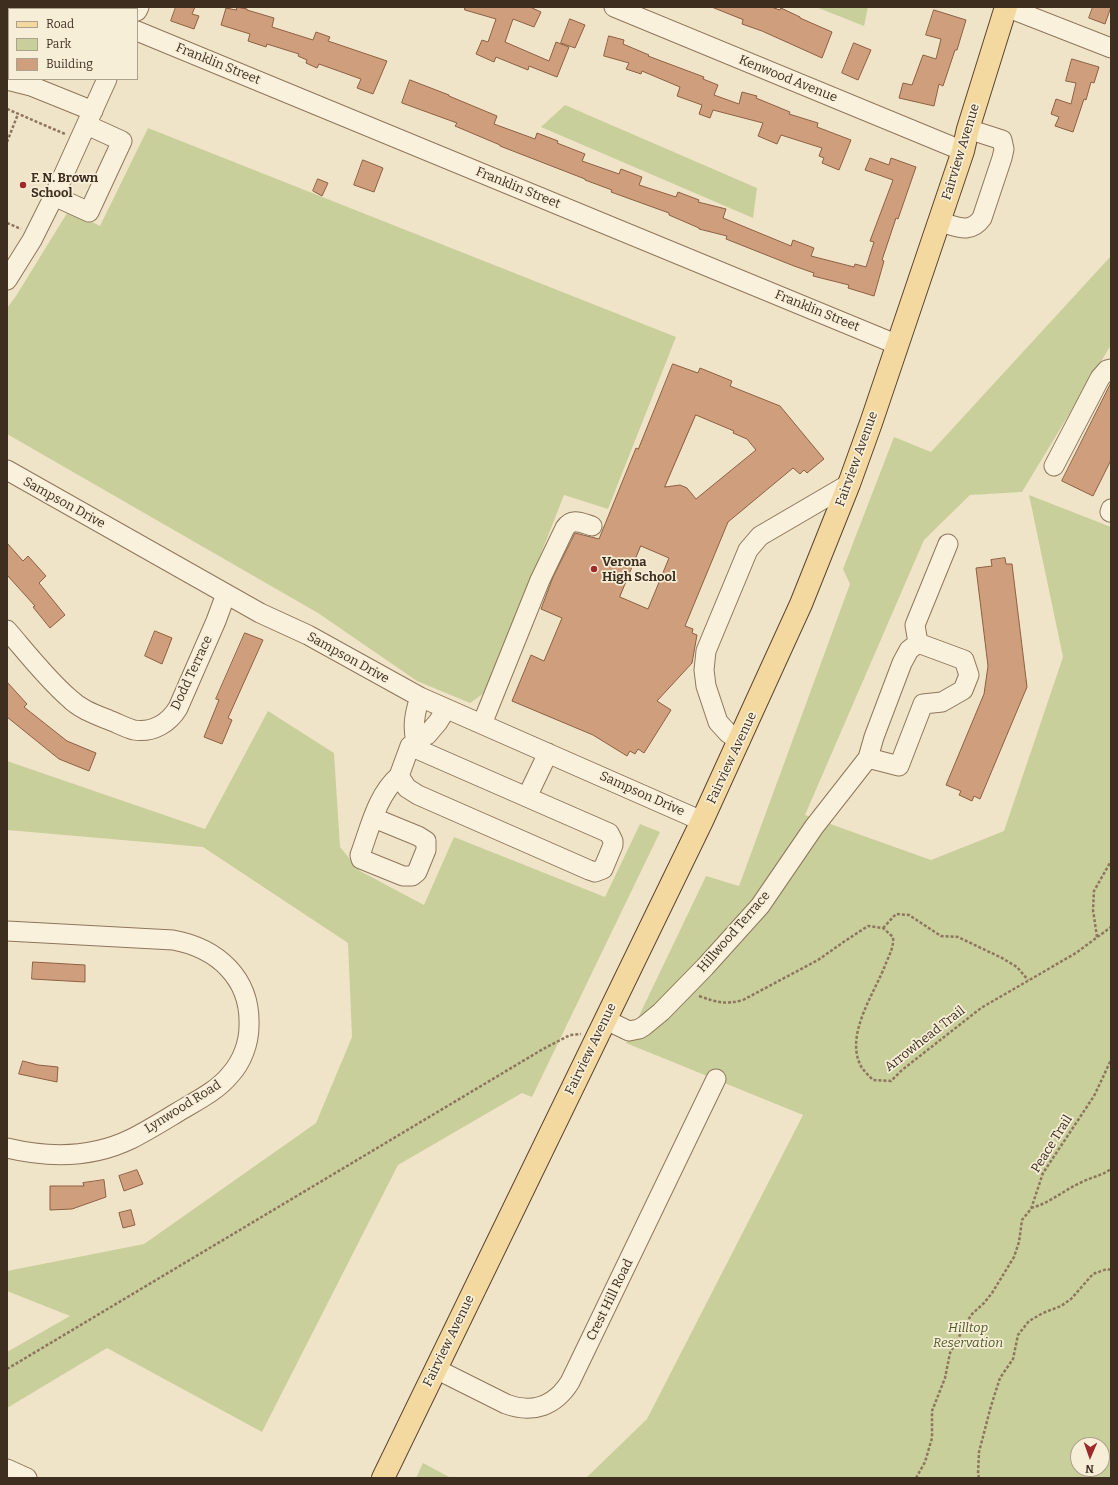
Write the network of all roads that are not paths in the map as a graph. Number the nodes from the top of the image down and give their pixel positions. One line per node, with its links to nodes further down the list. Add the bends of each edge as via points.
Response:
1 (614, 7): 9 (street, Kenwood Avenue)
2 (1006, 7): 4 (street); 8 (main road, Fairview Avenue)
3 (138, 31): 13 (street, Franklin Street)
4 (1111, 48)
5 (7, 80): 7 (street, via 31,86)
6 (108, 80): 7 (street)
7 (87, 125): 10 (street); 10 (street, via 122,141 89,212)
8 (968, 129): 9 (main road, Fairview Avenue); 11 (street, via 1002,140 1002,158 982,218 976,225 965,228)
9 (963, 151): 11 (main road, Fairview Avenue)
10 (54, 196): 12 (street, via 32,240)
11 (940, 222): 13 (main road, Fairview Avenue)
12 (7, 280)
13 (898, 345): 17 (main road, Fairview Avenue)
14 (1111, 369): 15 (street, via 1100,378)
15 (1054, 466)
16 (7, 470): 20 (street, Sampson Drive)
17 (849, 484): 26 (main road, Fairview Avenue, via 801,604); 26 (street, via 760,536 748,550 706,651 704,670 706,686 718,722)
18 (592, 526): 25 (street, via 577,521 567,524 540,580)
19 (948, 544): 22 (street, via 915,625)
20 (226, 594): 21 (street, Dodd Terrace, via 178,708 164,723 150,729 134,729 76,704 61,691); 23 (street, Sampson Drive, via 308,635)
21 (7, 630)
22 (918, 643): 29 (street, via 909,650 902,663); 29 (street, via 964,660 969,675 963,690 942,702 923,704 899,766)
23 (420, 697): 24 (street, Sampson Drive); 27 (street, via 416,707)
24 (446, 709): 25 (street, Sampson Drive); 27 (street, via 430,732)
25 (482, 724): 28 (street, Sampson Drive)
26 (740, 741): 33 (main road, Fairview Avenue)
27 (413, 744): 30 (street); 31 (street)
28 (548, 753): 31 (street); 33 (street, Sampson Drive)
29 (868, 758): 35 (street, Hillwood Terrace, via 814,827 760,906 661,1012 644,1026 633,1031)
30 (398, 776): 31 (street, via 407,788 418,795 589,870 595,872 603,869 613,845 609,833); 32 (street, via 386,788)
31 (528, 797)
32 (374, 818)
33 (702, 821): 35 (main road, Fairview Avenue)
34 (7, 931): 37 (street, Lynwood Road, via 173,940 196,946 217,957 240,982 248,1001 250,1020 244,1052 222,1084 131,1139 101,1150 76,1154 42,1155)
35 (602, 1025): 38 (main road, Fairview Avenue)
36 (716, 1079): 38 (street, Crest Hill Road, via 570,1382 561,1395 539,1407 522,1409 506,1404)
37 (7, 1148)
38 (436, 1369): 41 (main road, Fairview Avenue)
39 (7, 1469): 40 (street)
40 (27, 1478)
41 (383, 1478)

